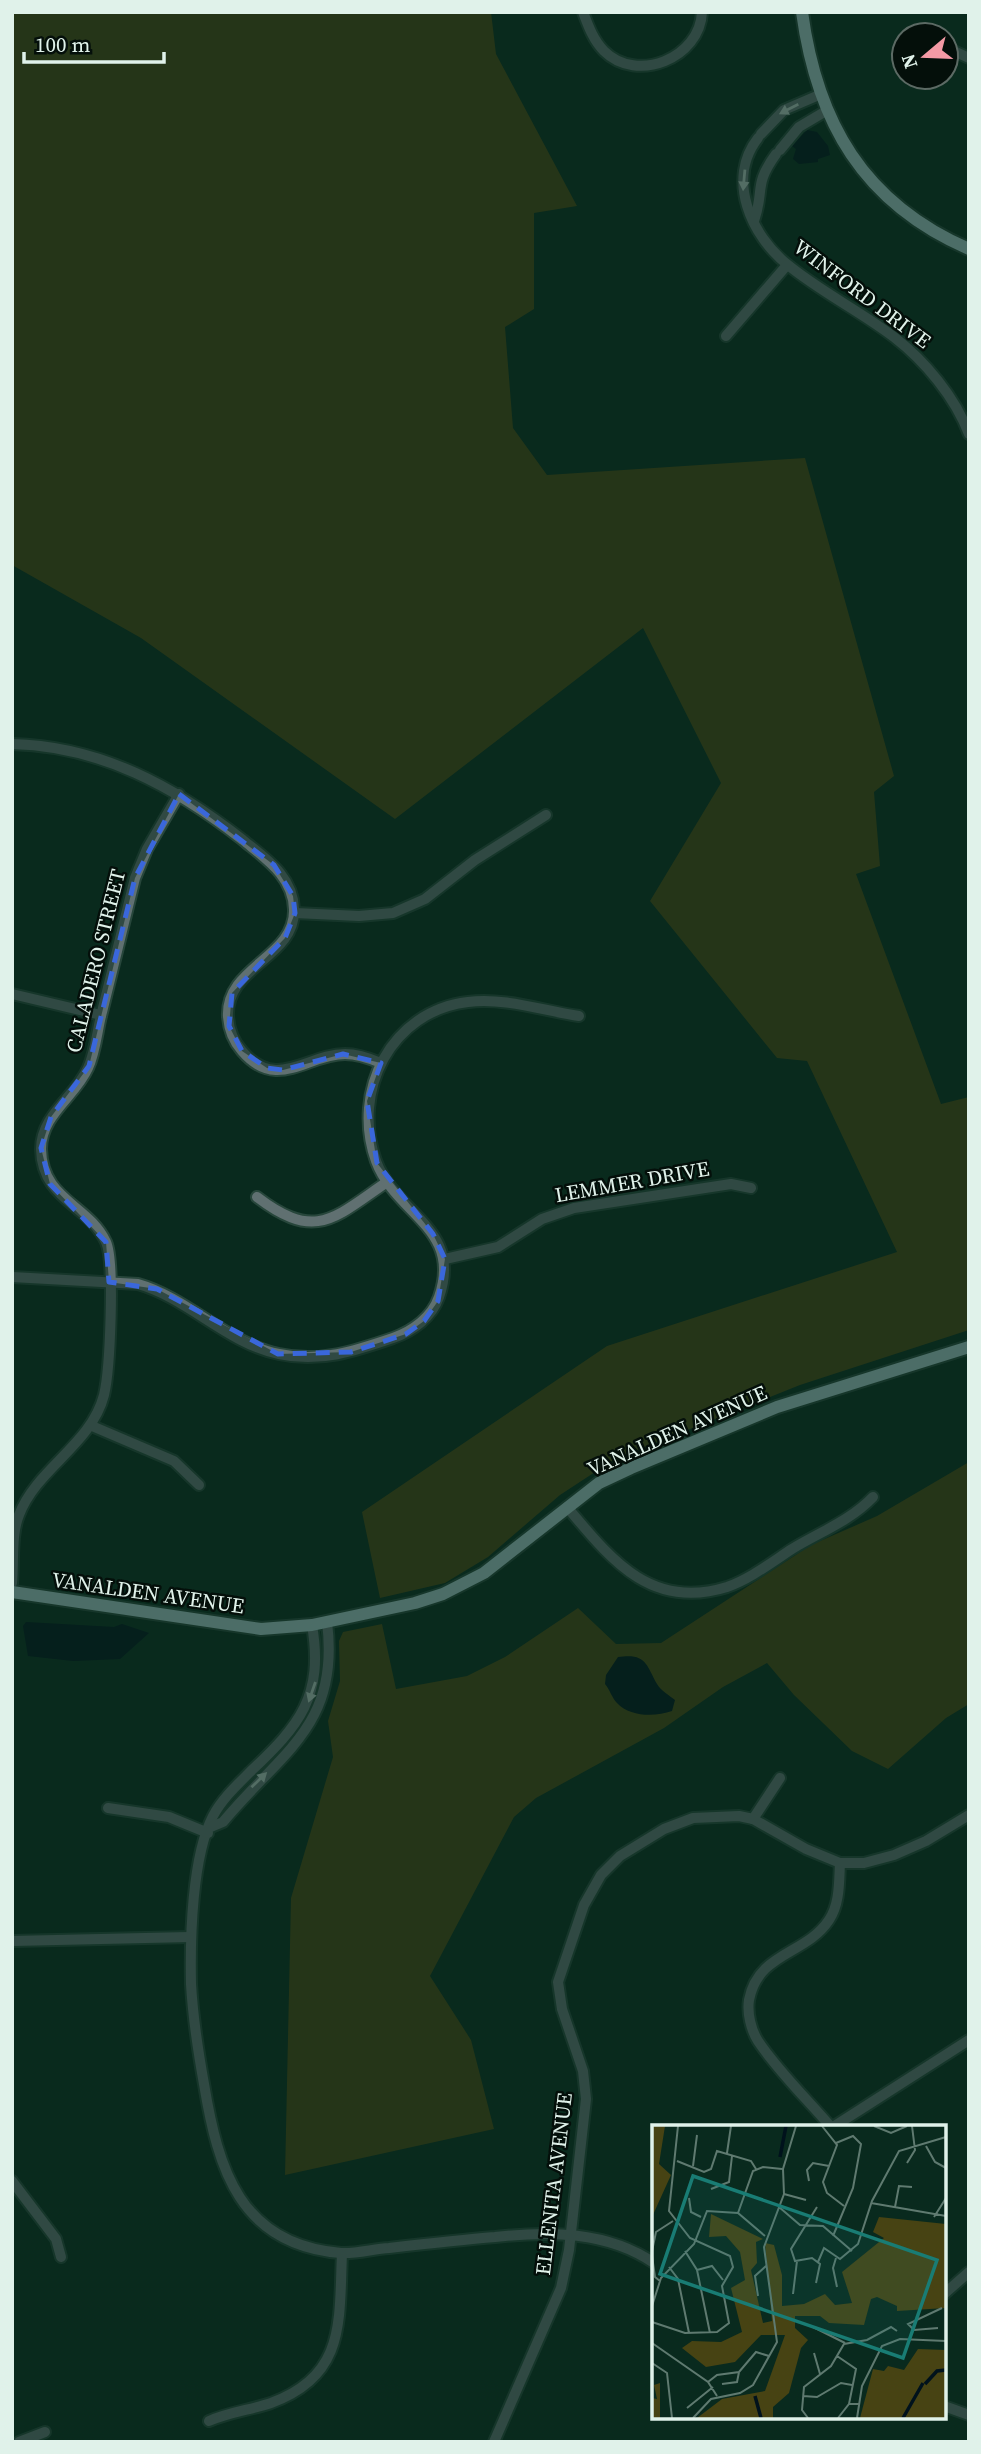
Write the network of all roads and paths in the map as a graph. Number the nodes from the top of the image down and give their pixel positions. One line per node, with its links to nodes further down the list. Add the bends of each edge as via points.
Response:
1 (583, 12): 2 (street, via 603,50 637,67 660,64 680,53 696,37)
2 (702, 12)
3 (802, 12): 4 (main road)
4 (819, 95): 5 (main road); 6 (street, WINFORD DRIVE, one-way to 6, via 783,110 751,146 743,175 746,210)
5 (826, 111): 6 (street, via 799,127 778,152 759,181); 7 (main road, via 852,156 881,190 918,222)
6 (754, 220): 8 (street, WINFORD DRIVE)
7 (969, 249)
8 (787, 265): 9 (street); 10 (street, WINFORD DRIVE, via 894,337 920,360 953,403)
9 (726, 336)
10 (969, 434)
11 (12, 744): 12 (street, via 97,758)
12 (180, 794): 14 (street, via 274,865 290,888); 16 (street, CALADERO STREET, via 135,878)
13 (546, 816): 14 (street, via 475,860 425,899 393,913)
14 (295, 913): 18 (street, via 285,938 241,978 232,993 228,1009 234,1040 254,1062 267,1068 298,1069 343,1054)
15 (12, 994): 16 (street)
16 (101, 1015): 24 (street, CALADERO STREET, via 89,1066 51,1117 41,1148 51,1184 106,1242)
17 (579, 1016): 18 (street, via 486,1001 446,1007 414,1024)
18 (381, 1063): 19 (street, via 367,1101 370,1136)
19 (387, 1182): 21 (street, via 322,1222 288,1218); 22 (street, via 433,1234)
20 (751, 1188): 22 (street, LEMMER DRIVE, via 732,1184 574,1208 542,1219 498,1247)
21 (257, 1197)
22 (445, 1259): 24 (street, via 438,1301 424,1321 406,1334 334,1356 308,1358 254,1346 157,1289)
23 (12, 1277): 24 (street)
24 (109, 1282): 26 (street, CALADERO STREET, via 104,1394)
25 (969, 1347): 29 (main road, VANALDEN AVENUE, via 776,1407 620,1473)
26 (92, 1426): 27 (street, via 174,1461); 30 (street, CALADERO STREET, via 23,1506)
27 (200, 1485)
28 (873, 1497): 29 (street, via 853,1516 747,1578 708,1591 674,1591 629,1574 611,1560)
29 (566, 1507): 32 (main road, VANALDEN AVENUE, via 484,1573 443,1594)
30 (12, 1583)
31 (12, 1592): 33 (main road, VANALDEN AVENUE, via 261,1629)
32 (327, 1622): 33 (main road, VANALDEN AVENUE); 38 (street, one-way to 32, via 223,1822 308,1728 330,1667)
33 (312, 1625): 38 (street, one-way to 38, via 317,1657 310,1699 284,1740 225,1798)
34 (780, 1778): 37 (street)
35 (108, 1808): 38 (street, via 169,1817)
36 (969, 1815): 39 (street, ELLENITA AVENUE, via 894,1855 864,1863)
37 (753, 1819): 39 (street, ELLENITA AVENUE); 46 (street, ELLENITA AVENUE, via 693,1818 664,1829 620,1856 601,1875 584,1905 558,1982 583,2071 586,2099)
38 (209, 1830): 40 (street, via 196,1881)
39 (840, 1863): 43 (street, via 830,1920 766,1967 752,1984 747,2011 757,2039)
40 (190, 1937): 41 (street); 47 (street, via 194,2026 222,2166 241,2201 265,2227 303,2245)
41 (12, 1941)
42 (969, 2040): 44 (street)
43 (830, 2125)
44 (835, 2125)
45 (12, 2181): 48 (street, via 56,2239)
46 (569, 2234): 47 (street, via 516,2234); 49 (street, via 603,2240); 57 (street, ELLENITA AVENUE, via 561,2288)
47 (342, 2253): 54 (street, via 339,2325 327,2364 306,2387 291,2395)
48 (61, 2258)
49 (652, 2262)
50 (969, 2272): 51 (street)
51 (946, 2292)
52 (946, 2407): 53 (street)
53 (969, 2415)
54 (209, 2421)
55 (45, 2432): 56 (street)
56 (19, 2442)
57 (494, 2442)

